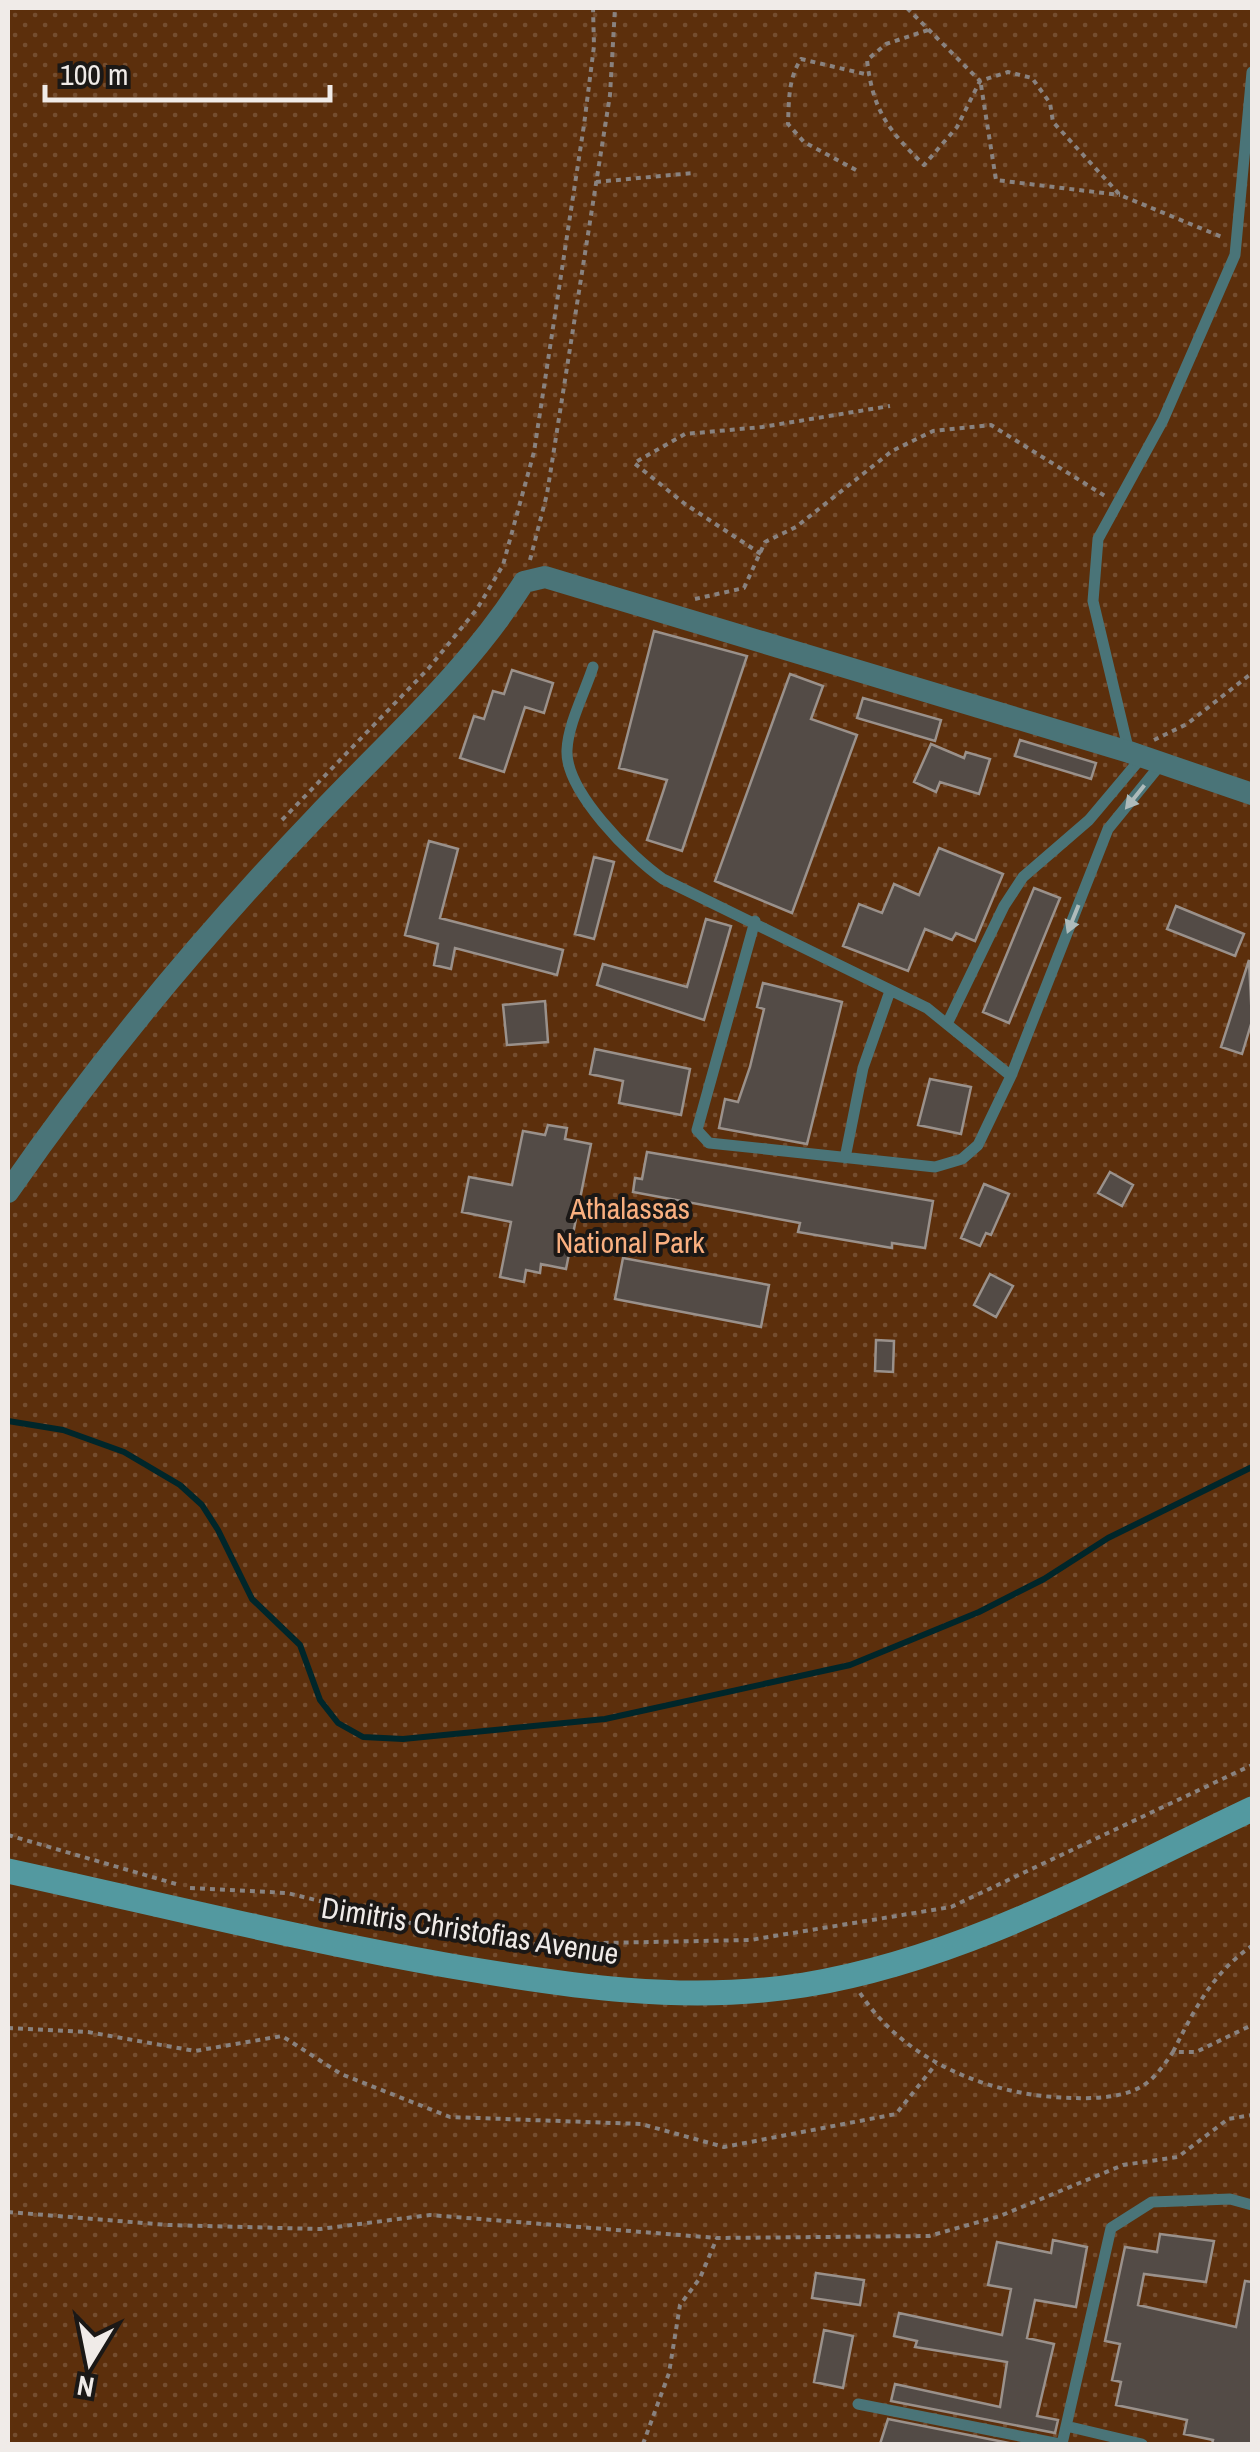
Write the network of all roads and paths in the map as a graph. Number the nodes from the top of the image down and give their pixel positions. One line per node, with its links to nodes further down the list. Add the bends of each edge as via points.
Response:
1 (593, 8): 24 (path, via 584,125 534,452 503,565 428,668)
2 (615, 8): 10 (path)
3 (907, 8): 4 (path)
4 (928, 30): 6 (path, via 886,44 868,60); 7 (path)
5 (1252, 72): 12 (lane)
6 (869, 74): 7 (path, via 886,128 924,165 957,127); 8 (path, via 801,59 790,86 788,124 804,142)
7 (980, 81): 11 (path, via 1008,72 1032,78 1054,122); 11 (path, via 996,180)
8 (856, 170)
9 (693, 173): 10 (path)
10 (596, 182): 16 (path, via 547,494)
11 (1120, 195): 12 (path)
12 (1236, 242): 14 (lane, via 1198,347)
13 (890, 406): 15 (path, via 685,434 634,462)
14 (1117, 504): 15 (path, via 990,424 933,432 892,451 796,527 765,542); 20 (lane, via 1098,539 1093,601)
15 (761, 554): 17 (path, via 744,588)
16 (524, 582): 20 (street, via 545,577); 30 (street, via 498,623 412,722 318,815 184,966 71,1101)
17 (691, 601)
18 (594, 667): 25 (lane, via 567,749 574,783 638,862 662,880)
19 (1252, 673): 20 (path)
20 (1144, 758): 21 (street); 22 (lane); 23 (lane, one-way to 23)
21 (1252, 794)
22 (1089, 820): 23 (lane); 27 (lane, via 1024,876)
23 (1108, 828): 28 (lane, one-way to 28)
24 (273, 830)
25 (755, 922): 26 (lane); 29 (lane, via 697,1130 709,1144)
26 (890, 991): 27 (lane); 29 (lane, via 864,1068)
27 (947, 1024): 28 (lane)
28 (1011, 1076): 29 (lane, via 978,1144 962,1159 935,1168)
29 (846, 1158)
30 (8, 1192)
31 (1252, 1765): 33 (path, via 951,1907 750,1940 501,1944 287,1893 186,1887)
32 (1252, 1808): 36 (main road, Dimitris Christofias Avenue, via 1004,1927)
33 (8, 1835)
34 (8, 1871): 36 (main road, Dimitris Christofias Avenue, via 381,1954 574,1988 703,1994)
35 (1252, 1946): 39 (path, via 1226,1963)
36 (850, 1974): 40 (path, via 872,2011)
37 (1252, 2025): 39 (path, via 1196,2052)
38 (8, 2028): 40 (path, via 88,2032 196,2051 282,2036 342,2074 450,2117 641,2124 724,2147 896,2114)
39 (1174, 2052): 40 (path, via 1147,2084 1102,2099 1044,2098 988,2086)
40 (936, 2064)
41 (1252, 2115): 44 (path, via 1228,2119 1178,2156 1123,2165 1000,2216 929,2236)
42 (1252, 2205): 46 (lane, via 1152,2202 1111,2228)
43 (8, 2212): 44 (path, via 320,2229 430,2215)
44 (718, 2238): 47 (path, via 680,2305 669,2373)
45 (858, 2404): 48 (lane)
46 (1066, 2426): 48 (lane); 49 (lane)
47 (643, 2444)
48 (1061, 2444)
49 (1142, 2444)

